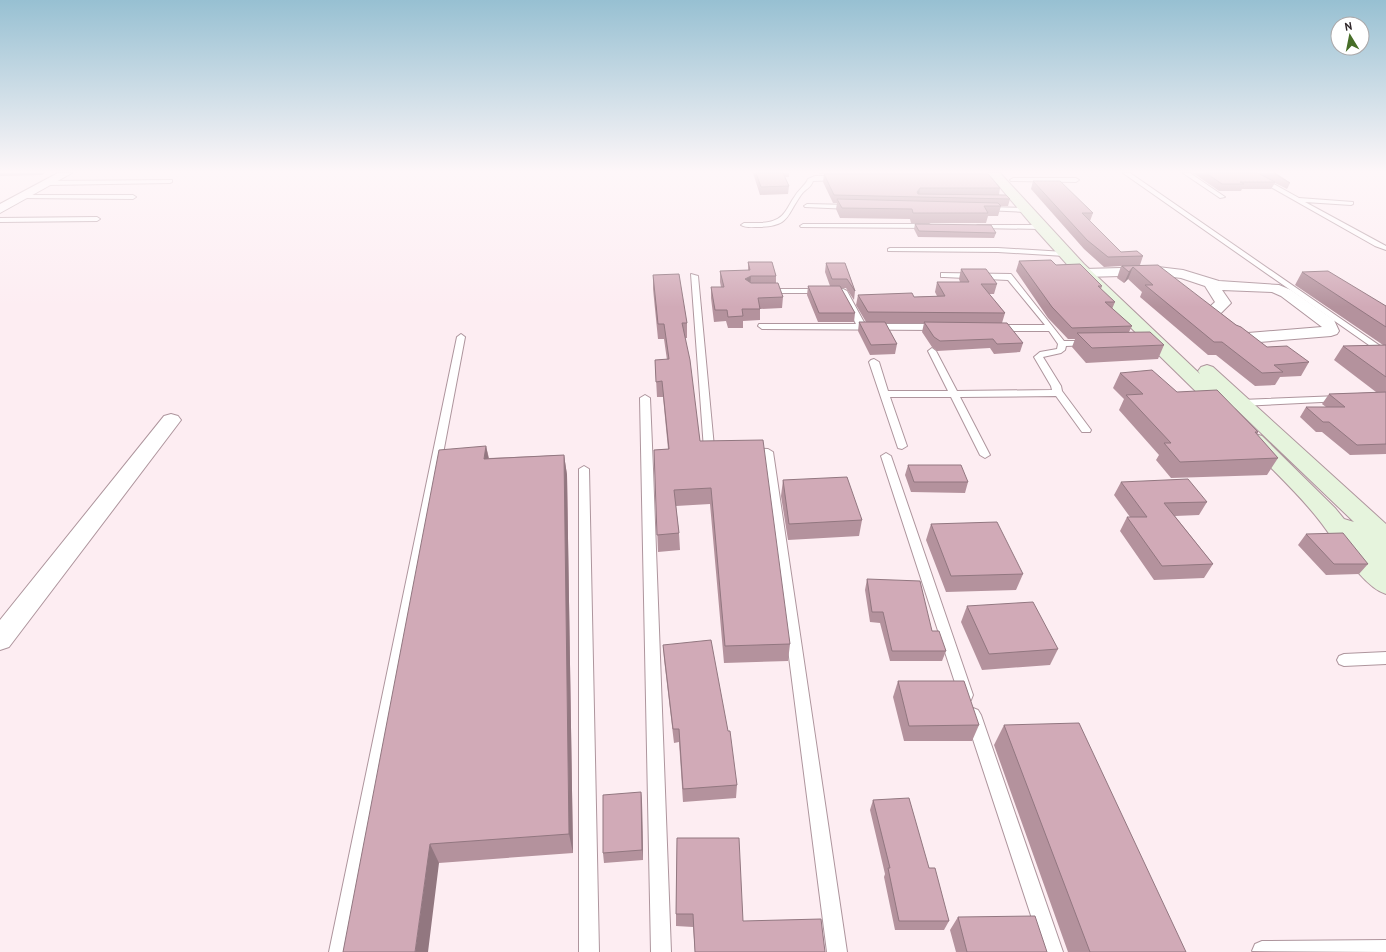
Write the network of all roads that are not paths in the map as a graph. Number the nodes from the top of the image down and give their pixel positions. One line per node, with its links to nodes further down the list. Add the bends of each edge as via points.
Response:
1 (783, 217): 8 (lane, via 777,222)
2 (1031, 217): 12 (main road)
3 (1038, 217): 16 (main road)
4 (1190, 217): 31 (lane)
5 (1328, 217): 13 (lane)
6 (97, 219): 7 (lane)
7 (0, 220)
8 (744, 225)
9 (803, 226): 10 (lane)
10 (938, 226)
11 (970, 227): 12 (lane)
12 (1041, 227): 15 (main road)
13 (1386, 249)
14 (890, 250): 15 (lane, via 998,250)
15 (1065, 254): 16 (main road)
16 (1090, 273): 19 (street, via 1158,271 1183,274); 27 (main road)
17 (944, 275): 25 (lane, via 1008,276)
18 (694, 276): 42 (lane, via 709,450)
19 (1211, 283): 19 (street, via 1222,303 1212,312 1213,316 1241,336 1263,337 1331,331 1328,323 1281,290)
20 (758, 291): 22 (lane, via 843,291)
21 (762, 326): 22 (lane)
22 (862, 327): 23 (lane)
23 (950, 328)
24 (989, 328): 25 (lane)
25 (1051, 328): 29 (lane)
26 (461, 337): 55 (lane)
27 (1156, 341): 38 (main road); 47 (main road)
28 (1101, 342): 29 (lane)
29 (1062, 344): 33 (lane, via 1058,352 1038,357)
30 (932, 351): 35 (lane)
31 (1386, 354)
32 (874, 362): 34 (lane)
33 (1057, 391): 35 (lane, via 1048,394); 40 (lane)
34 (884, 394): 35 (lane); 41 (lane)
35 (953, 394): 44 (lane)
36 (644, 398): 57 (lane)
37 (1348, 399): 38 (lane)
38 (1241, 403): 48 (main road, via 1361,514)
39 (171, 420): 50 (street)
40 (1086, 430)
41 (902, 446)
42 (724, 450)
43 (738, 451): 58 (lane, via 768,452)
44 (985, 455)
45 (886, 456): 59 (lane)
46 (584, 469): 56 (lane)
47 (1327, 514): 48 (main road); 49 (main road, via 1357,554)
48 (1382, 548)
49 (1386, 584)
50 (0, 639)
51 (1386, 658): 52 (lane)
52 (1344, 660)
53 (1386, 950): 54 (lane)
54 (1262, 951)
55 (339, 952)
56 (589, 952)
57 (661, 952)
58 (838, 952)
59 (1053, 952)

